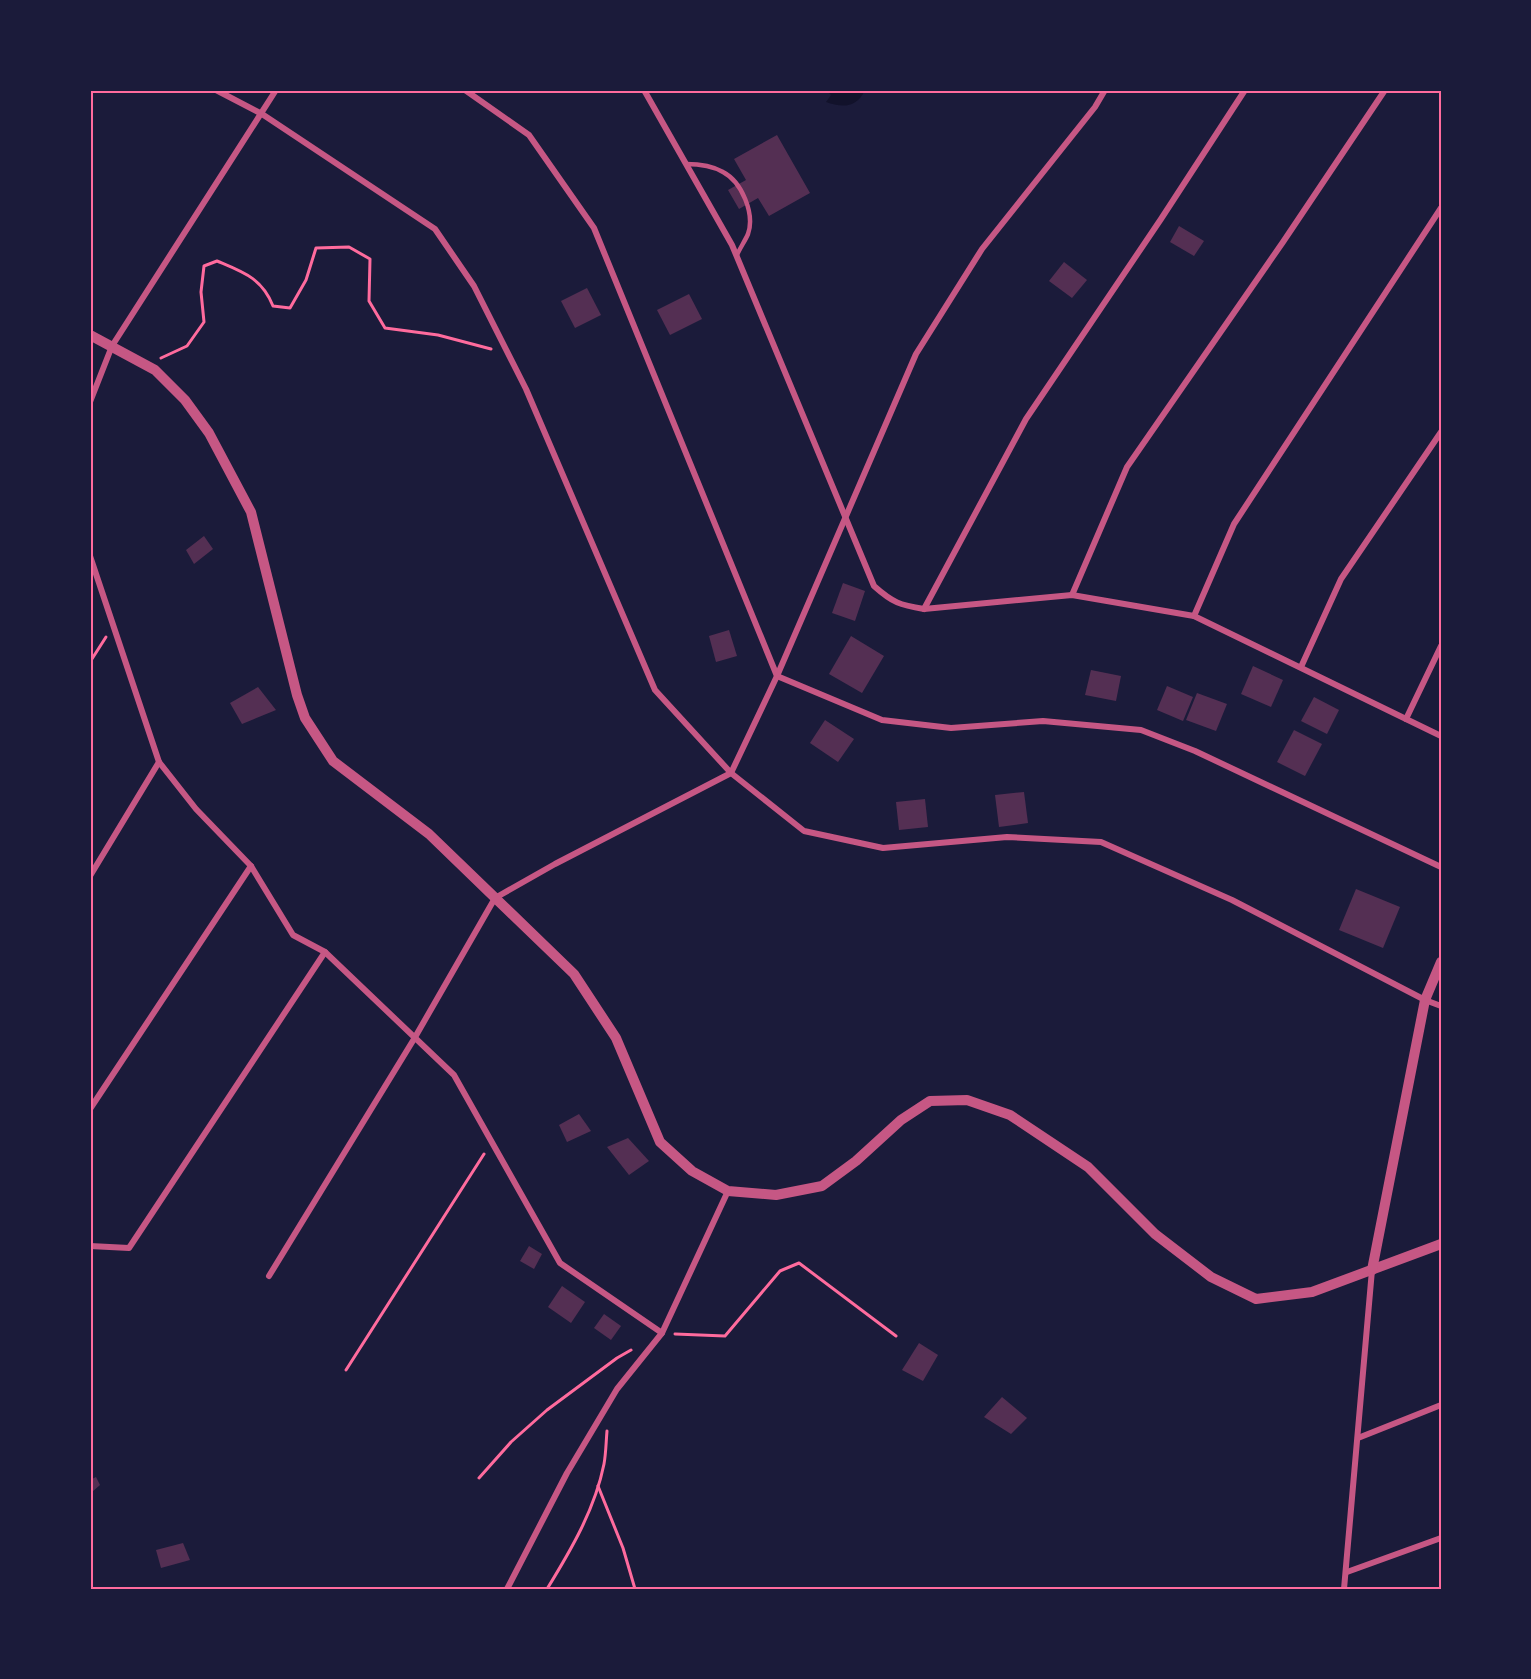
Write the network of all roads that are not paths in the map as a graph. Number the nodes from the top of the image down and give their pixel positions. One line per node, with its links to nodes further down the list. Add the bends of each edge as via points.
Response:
1 (216, 90): 8 (street)
2 (276, 90): 8 (street)
3 (465, 90): 23 (street, via 529,135 594,228)
4 (644, 90): 9 (street)
5 (1105, 90): 16 (street, via 982,249 916,354)
6 (1245, 90): 19 (street, via 1026,418)
7 (1385, 90): 18 (street, via 1127,467)
8 (262, 114): 13 (street); 27 (street, via 435,229 474,286 526,389 655,690)
9 (686, 164): 11 (street); 11 (lane, via 705,165 726,173 743,193 750,211 749,232)
10 (1441, 208): 20 (street, via 1234,524)
11 (737, 255): 16 (street)
12 (90, 335): 13 (street)
13 (112, 346): 14 (street); 31 (street, via 155,370 185,400 251,512 297,695 305,718 333,761 429,834)
14 (90, 402)
15 (1441, 432): 22 (street, via 1341,579)
16 (844, 517): 19 (street, via 874,586 890,600); 23 (street)
17 (90, 556): 26 (street)
18 (1072, 595): 19 (street); 20 (street)
19 (924, 609)
20 (1194, 616): 22 (street)
21 (1441, 646): 24 (street)
22 (1301, 667): 24 (street)
23 (777, 676): 27 (street); 29 (street, via 882,720 951,728 1043,721 1141,730 1195,751)
24 (1406, 719): 25 (street)
25 (1441, 736)
26 (159, 762): 28 (street, via 196,809); 30 (street)
27 (731, 773): 31 (street); 34 (street, via 804,831 883,848 1007,837 1101,842 1232,900)
28 (251, 866): 32 (street, via 292,935); 37 (street)
29 (1441, 867)
30 (90, 876)
31 (495, 898): 36 (street); 38 (street, via 574,974 616,1038 660,1142 692,1170)
32 (325, 952): 36 (street); 40 (street, via 129,1248)
33 (1441, 962): 34 (street)
34 (1425, 1000): 35 (street); 41 (street)
35 (1441, 1005)
36 (414, 1039): 42 (street); 43 (street, via 454,1075 560,1263)
37 (90, 1109)
38 (728, 1191): 41 (street, via 776,1195 822,1186 901,1120 930,1101 967,1100 1010,1115 1088,1167 1155,1234 1210,1277 1256,1299 1312,1292); 43 (street)
39 (1441, 1244): 41 (street)
40 (90, 1246)
41 (1372, 1270): 45 (street)
42 (269, 1276)
43 (662, 1333): 48 (street, via 617,1389 567,1473)
44 (1441, 1405): 45 (street)
45 (1358, 1438): 47 (street)
46 (1441, 1538): 47 (street)
47 (1347, 1572): 49 (street)
48 (507, 1589)
49 (1344, 1589)

